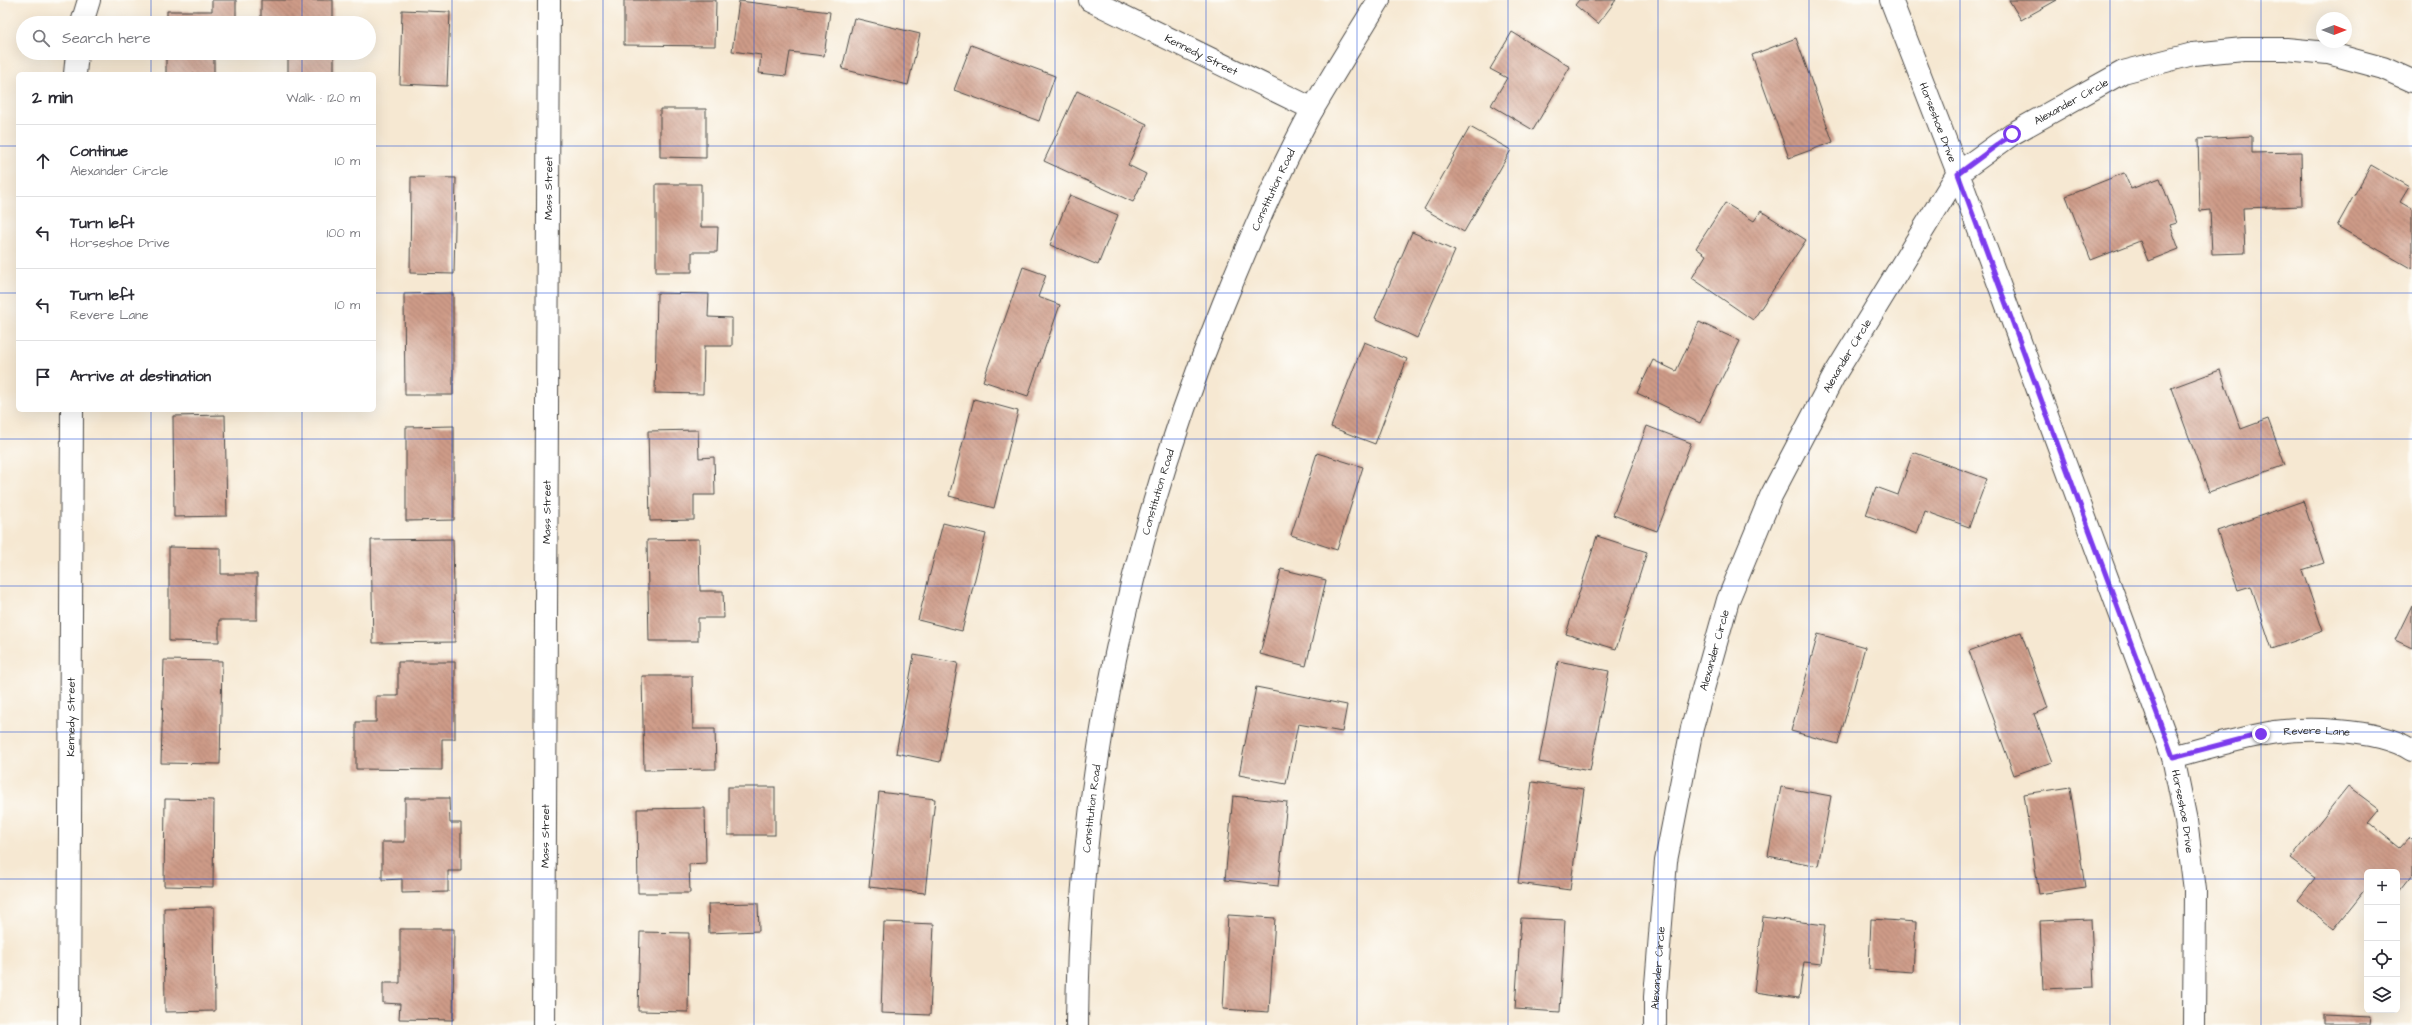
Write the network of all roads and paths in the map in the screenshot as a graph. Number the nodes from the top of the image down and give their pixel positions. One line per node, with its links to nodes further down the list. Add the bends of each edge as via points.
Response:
1 (89, 0): 6 (street)
2 (549, 0): 16 (street, Mass Street)
3 (1090, 0): 10 (street, Kennedy Street)
4 (1379, 0): 10 (street, Constitution Road)
5 (1891, 0): 11 (street, Horseshoe Drive)
6 (84, 16)
7 (76, 60): 8 (street)
8 (75, 72)
9 (2412, 81): 11 (street, Alexander Circle, via 2383,68 2328,53 2286,49 2243,49 2193,54 2123,72 2012,134)
10 (1313, 109): 17 (street, Constitution Road, via 1251,236 1204,352 1167,454 1134,569 1107,691 1089,811 1077,945)
11 (1958, 174): 14 (street, Horseshoe Drive); 18 (street, Alexander Circle, via 1835,374 1771,496 1728,600 1692,728 1666,861)
12 (72, 412): 15 (street, Kennedy Street)
13 (2412, 750): 14 (street, Revere Lane, via 2403,744 2362,733 2312,730 2261,734)
14 (2173, 757): 19 (street, Horseshoe Drive, via 2186,821 2195,890)
15 (69, 1025)
16 (544, 1025)
17 (1077, 1025)
18 (1655, 1025)
19 (2194, 1025)

